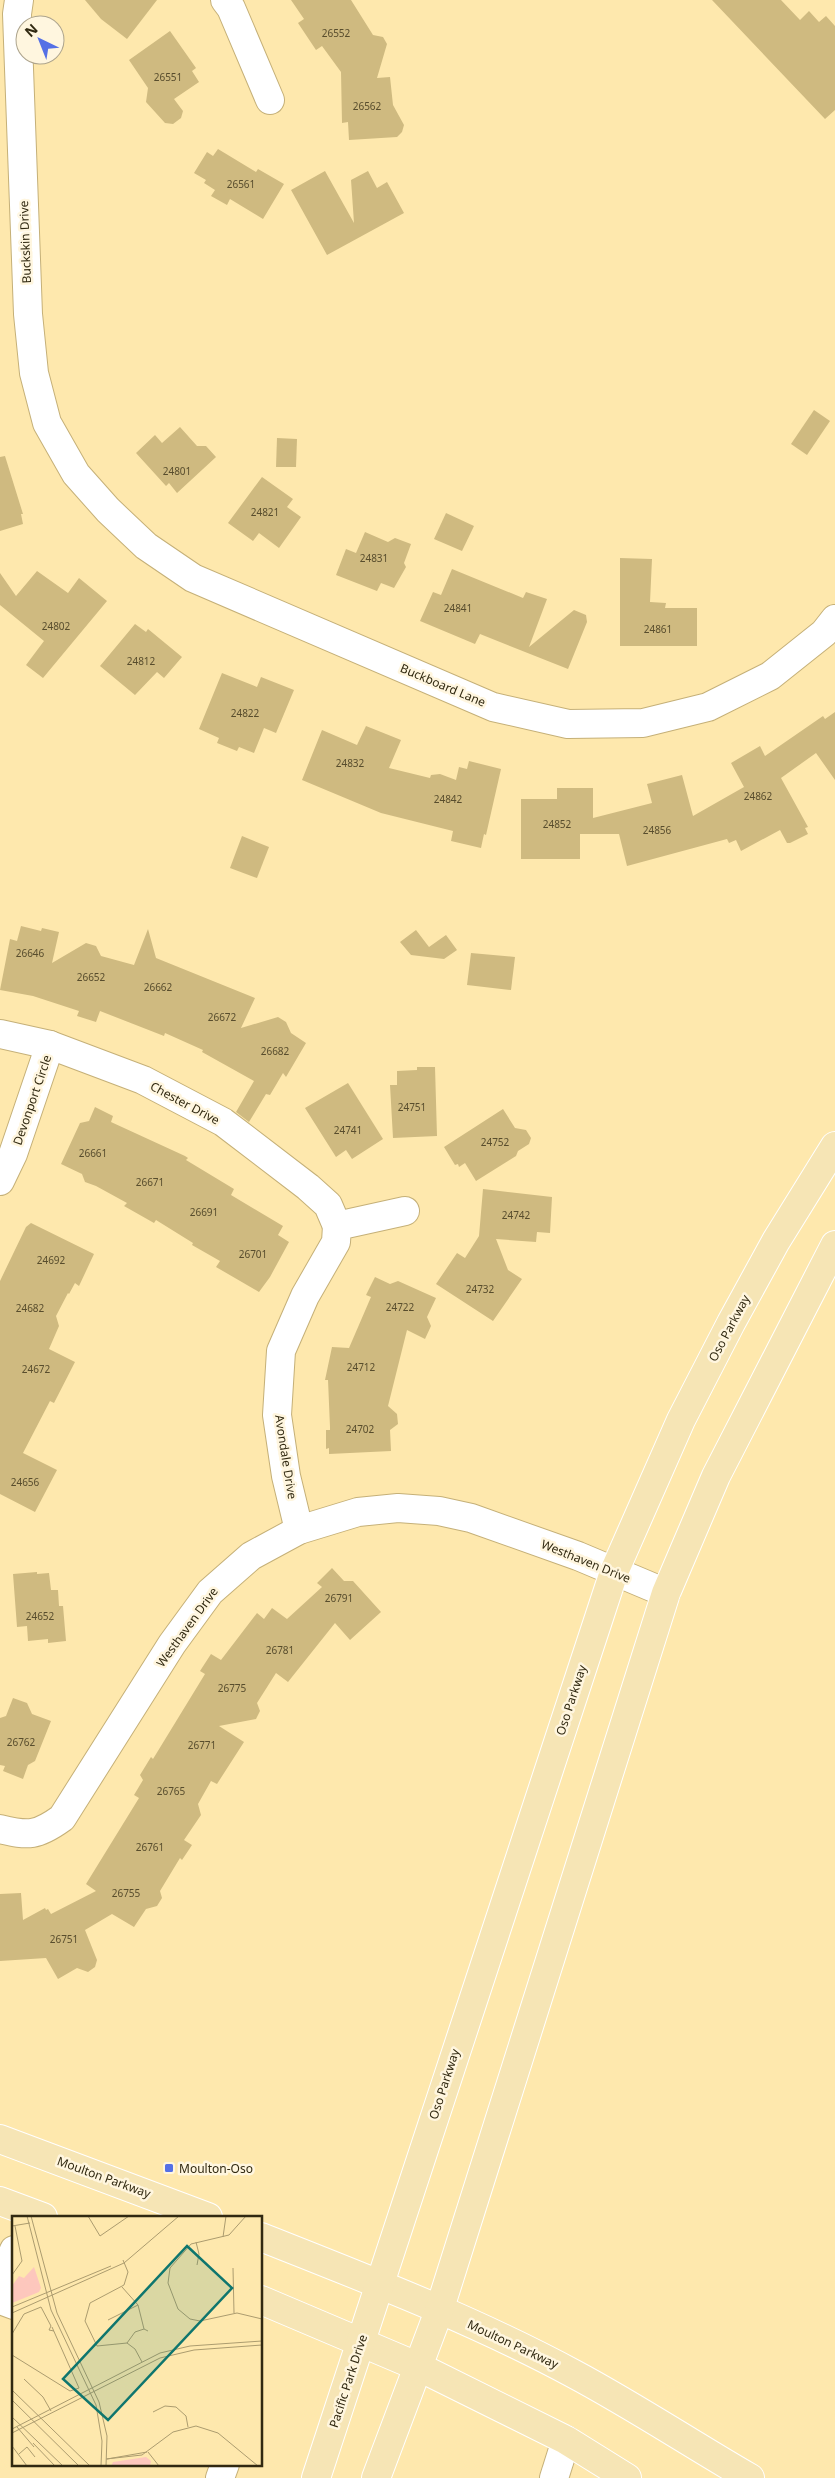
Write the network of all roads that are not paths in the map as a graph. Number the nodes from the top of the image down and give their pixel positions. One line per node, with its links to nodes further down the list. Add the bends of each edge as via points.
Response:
1 (19, 0): 4 (street, Buckskin Drive, via 28,314 34,373 47,423)
2 (225, 0): 3 (street)
3 (270, 100)
4 (76, 474): 5 (street, Buckboard Lane, via 146,546 193,578 494,707 568,724 643,723 708,707 770,676 824,633)
5 (835, 619)
6 (0, 1034): 7 (street, Chester Drive)
7 (50, 1045): 9 (street, Devonport Circle, via 13,1154); 11 (street, Chester Drive, via 143,1080 223,1122 328,1205)
8 (835, 1146): 14 (main road, Oso Parkway, via 776,1241 731,1323 681,1420)
9 (0, 1182)
10 (405, 1211): 11 (street)
11 (337, 1226): 13 (street, Avondale Drive, via 336,1242 305,1296 281,1351 278,1415 286,1476)
12 (835, 1245): 15 (main road, via 716,1476)
13 (300, 1530): 14 (street, Westhaven Drive, via 358,1512 398,1508 439,1511 480,1521); 16 (street, Westhaven Drive, via 251,1556 210,1592 172,1644 62,1818 43,1832 34,1834)
14 (614, 1572): 15 (street, Westhaven Drive); 23 (main road, Oso Parkway)
15 (666, 1593): 28 (main road)
16 (0, 1830)
17 (0, 2138): 20 (main road, Moulton Parkway)
18 (0, 2201): 19 (main road)
19 (32, 2215)
20 (205, 2216)
21 (262, 2238): 23 (main road, Moulton Parkway)
22 (12, 2255): 24 (street)
23 (380, 2284): 28 (main road, Moulton Parkway); 29 (main road, Pacific Park Drive)
24 (0, 2286)
25 (0, 2300): 27 (street)
26 (262, 2300): 29 (main road)
27 (12, 2305)
28 (439, 2311): 30 (main road); 38 (main road, Moulton Parkway, via 506,2339 576,2374)
29 (361, 2342): 30 (main road); 34 (main road, Pacific Park Drive)
30 (419, 2367): 31 (main road); 35 (main road)
31 (566, 2440): 36 (street); 37 (main road)
32 (224, 2466): 33 (street)
33 (220, 2478)
34 (316, 2478)
35 (376, 2478)
36 (554, 2478)
37 (627, 2478)
38 (750, 2478)

